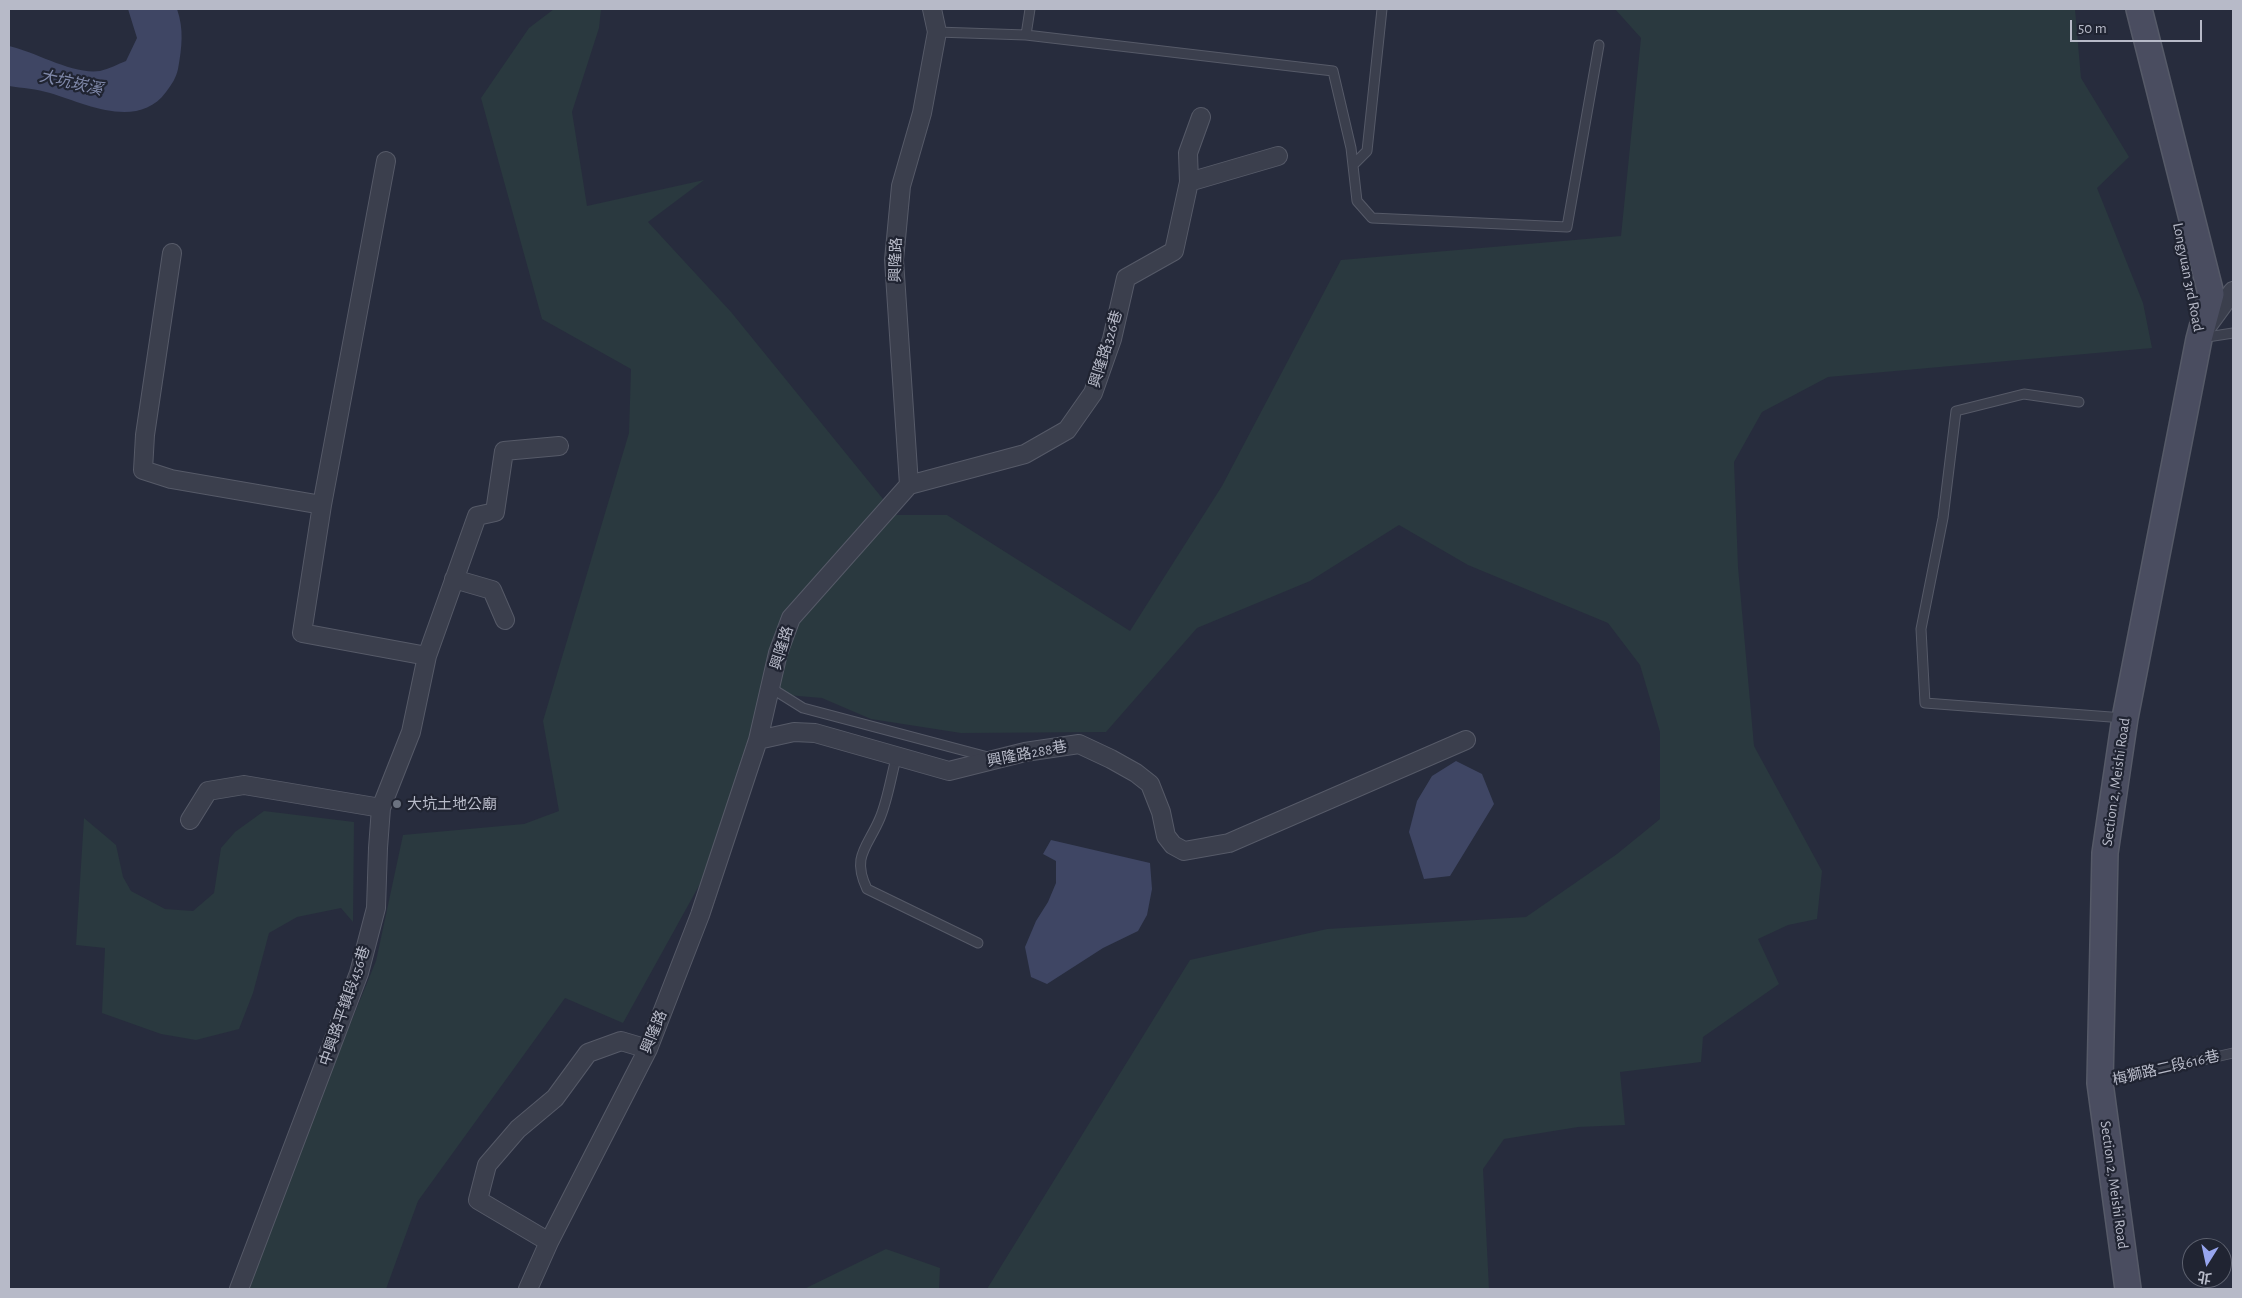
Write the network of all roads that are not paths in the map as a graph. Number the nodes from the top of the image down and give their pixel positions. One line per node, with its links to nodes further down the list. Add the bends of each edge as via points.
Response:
1 (932, 9): 6 (street, 興隆路)
2 (1030, 9): 7 (lane)
3 (1382, 9): 12 (lane, via 1367,151)
4 (2122, 9): 17 (street, Longyuan 3rd Road, via 2183,241 2196,302)
5 (2139, 9): 17 (street, Longyuan 3rd Road, via 2210,294)
6 (936, 32): 7 (lane); 20 (street, 興隆路, via 922,113 901,186 894,260)
7 (1026, 35): 12 (lane, via 1332,71)
8 (1599, 45): 12 (lane, via 1567,226 1372,218 1357,200)
9 (1201, 117): 13 (street, 興隆路326巷, via 1188,152)
10 (1278, 156): 13 (street)
11 (386, 161): 21 (street)
12 (1353, 165)
13 (1189, 182): 20 (street, 興隆路326巷, via 1174,252 1126,278 1112,339 1093,393 1067,430 1025,454)
14 (172, 253): 21 (street, via 145,435 144,470 171,479)
15 (2233, 291): 17 (street, Section 2, Meishi Road)
16 (2233, 333): 17 (lane)
17 (2199, 339): 26 (street, Section 2, Meishi Road)
18 (2079, 402): 26 (lane, via 2024,394 1956,411 1943,518 1921,630 1925,703)
19 (559, 446): 22 (street, 中興路平鎮段456巷, via 504,452 496,512 477,516)
20 (909, 486): 25 (street, 興隆路, via 791,618 778,653)
21 (322, 505): 24 (street, via 302,634)
22 (454, 579): 23 (street, via 492,590); 24 (street, 中興路平鎮段456巷)
23 (505, 620)
24 (427, 656): 31 (street, 中興路平鎮段456巷, via 411,732)
25 (771, 688): 27 (street, 興隆路); 30 (lane, via 803,708)
26 (2124, 718): 36 (street, Section 2, Meishi Road, via 2105,853)
27 (758, 740): 29 (street, 興隆路288巷, via 794,732 815,733); 34 (street, 興隆路, via 700,915)
28 (1466, 740): 30 (street, 興隆路288巷, via 1228,843 1184,851 1166,836 1150,784 1111,759 1079,744)
29 (897, 755): 30 (street, 興隆路288巷, via 949,772); 33 (lane, via 880,819 864,846 859,873 867,889)
30 (997, 759)
31 (382, 808): 32 (street, via 244,785 208,791); 38 (street, 中興路平鎮段456巷, via 376,908 359,973)
32 (190, 820)
33 (978, 942)
34 (648, 1049): 37 (street, 興隆路); 37 (street, via 620,1041 588,1053 555,1098 518,1129 487,1165 478,1200)
35 (2233, 1052): 36 (lane, 梅獅路二段616巷)
36 (2100, 1084): 40 (street, Section 2, Meishi Road)
37 (549, 1242): 39 (street, 興隆路)
38 (240, 1289)
39 (528, 1289)
40 (2128, 1289)

